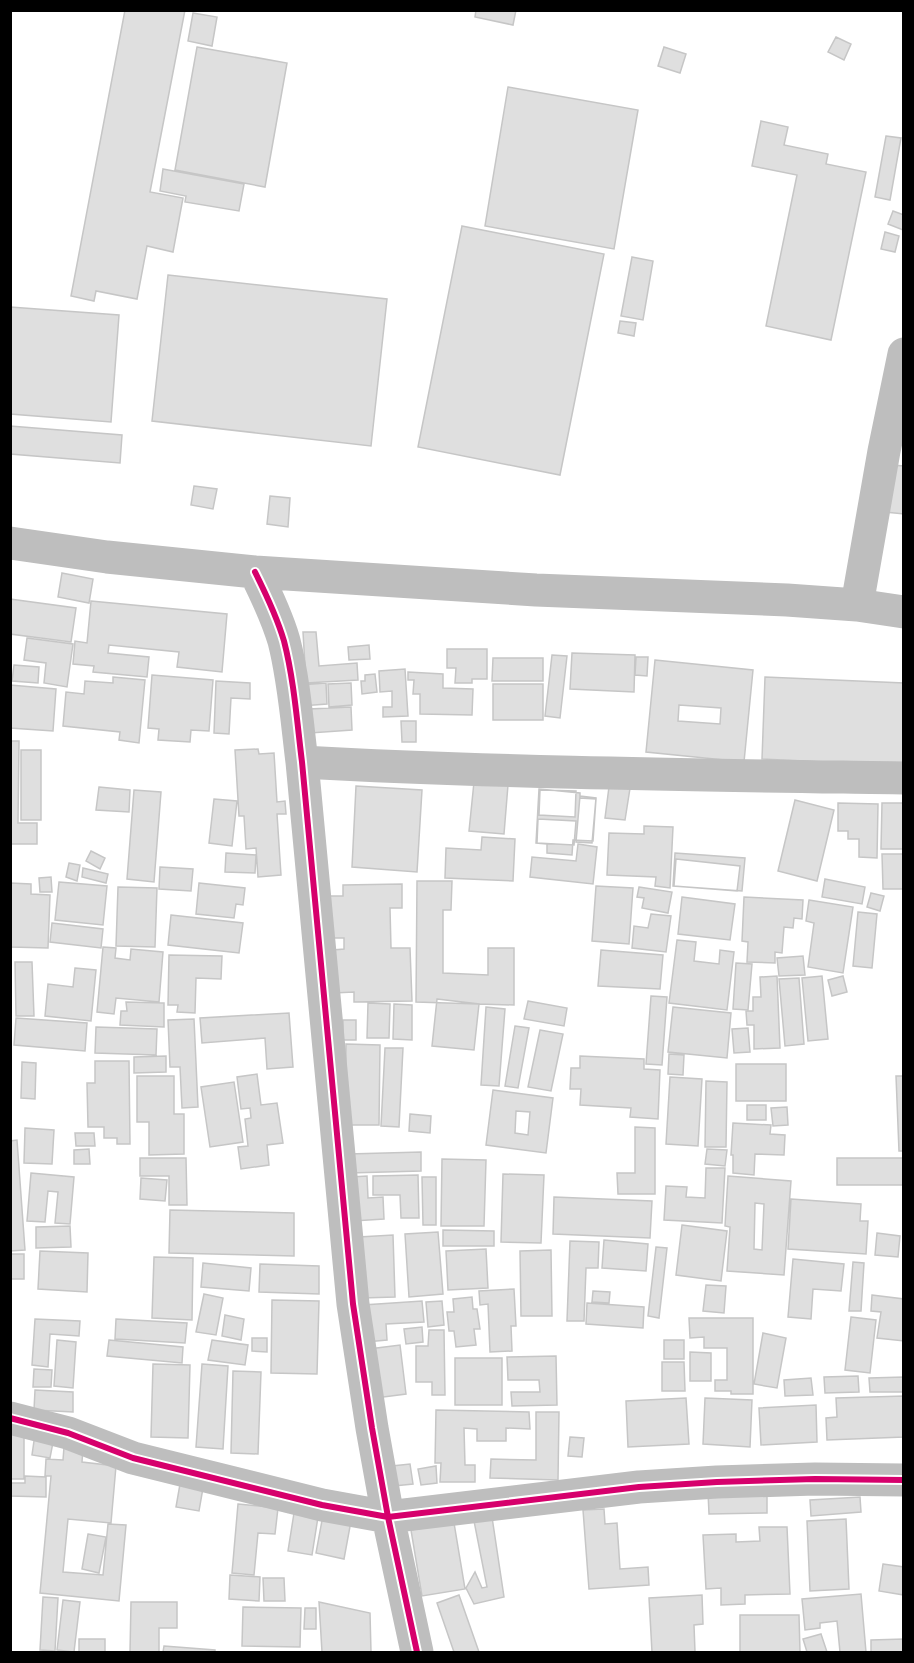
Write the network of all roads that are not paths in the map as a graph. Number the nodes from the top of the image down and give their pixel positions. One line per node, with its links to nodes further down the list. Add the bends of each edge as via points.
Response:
1 (903, 354): 4 (street)
2 (10, 543): 3 (street)
3 (255, 572): 4 (street); 6 (street, via 284,641)
4 (857, 605): 5 (street)
5 (903, 612)
6 (302, 762): 7 (street, via 534,772); 10 (street, via 353,1304)
7 (903, 778)
8 (10, 1418): 10 (street, via 68,1433 134,1458 322,1505)
9 (903, 1480): 10 (street, via 815,1479 639,1487)
10 (388, 1517): 11 (street)
11 (417, 1653)

